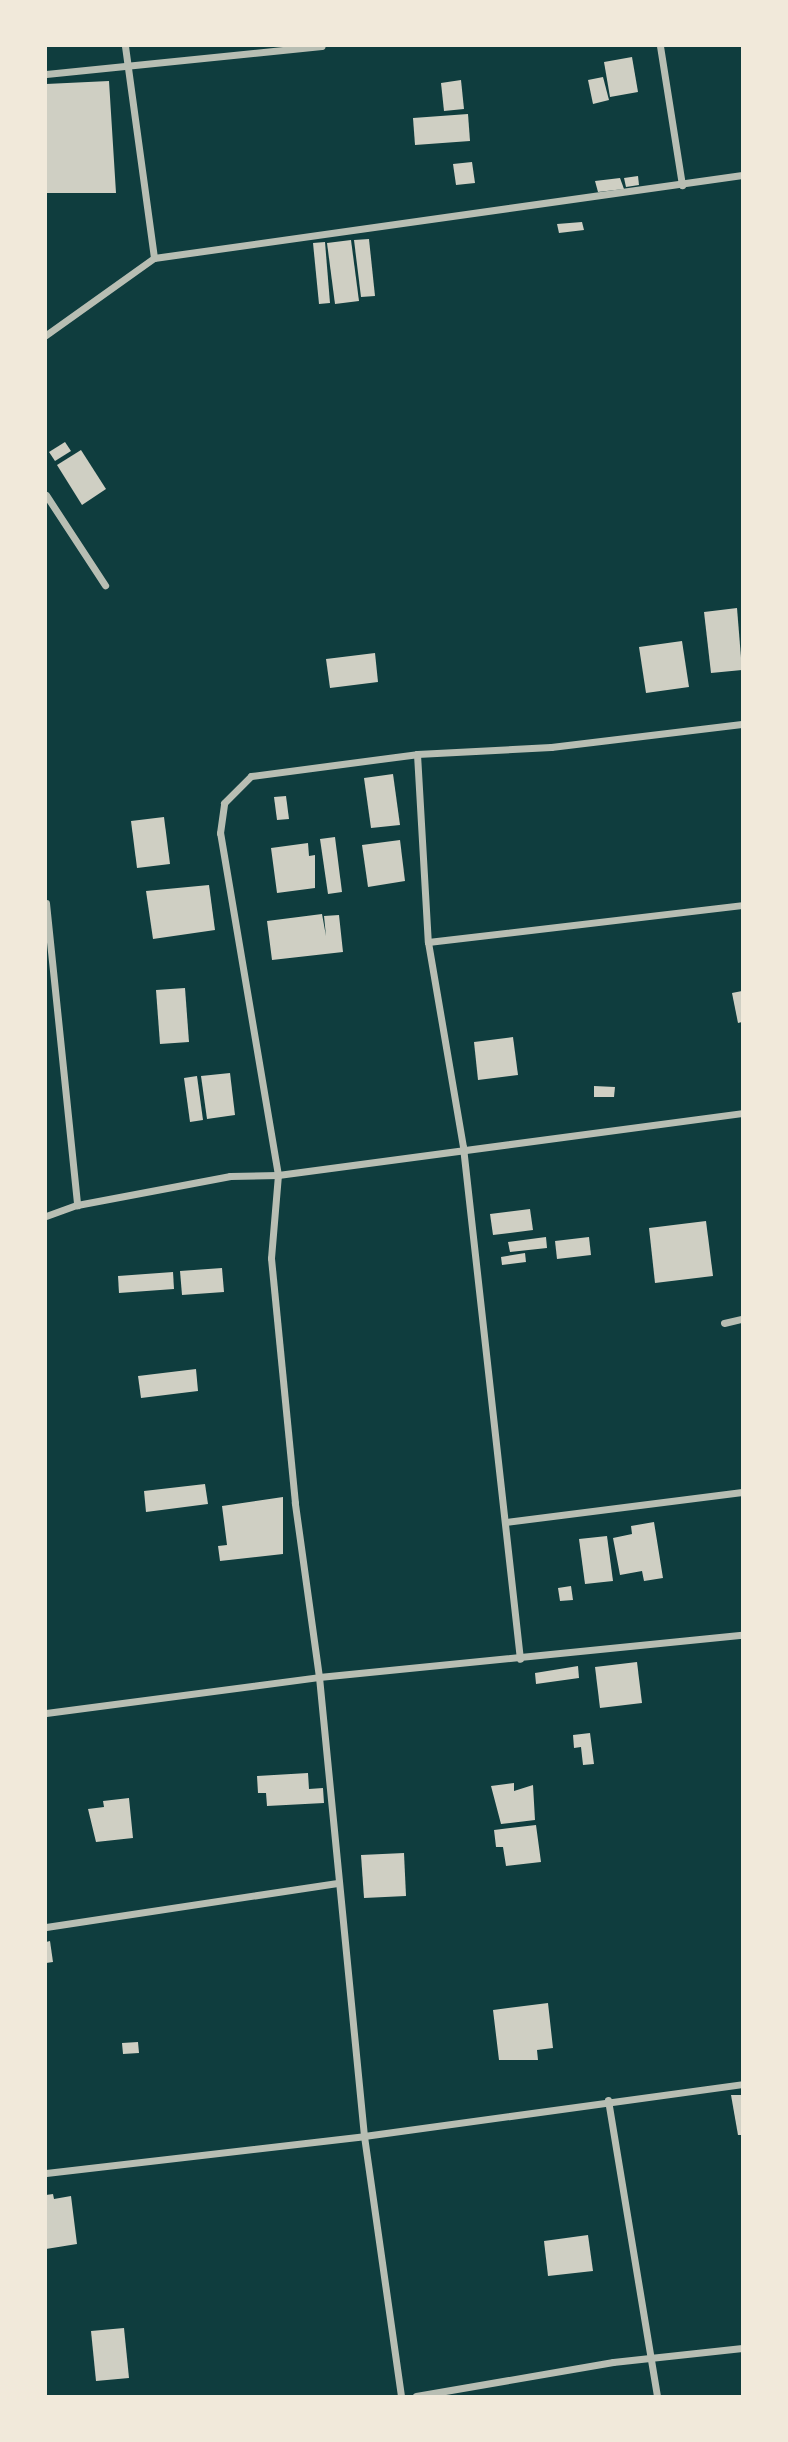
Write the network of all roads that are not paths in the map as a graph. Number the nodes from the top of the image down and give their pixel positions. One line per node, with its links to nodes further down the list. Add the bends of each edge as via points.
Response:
1 (125, 46): 4 (street)
2 (322, 46): 4 (street)
3 (660, 46): 7 (street)
4 (125, 62): 5 (street); 8 (street)
5 (46, 74)
6 (743, 175): 7 (street)
7 (681, 185): 8 (street)
8 (154, 258): 9 (street)
9 (46, 335)
10 (46, 495): 11 (street)
11 (105, 585)
12 (743, 724): 13 (street, via 551,747)
13 (416, 754): 16 (street); 19 (street, via 251,776 224,803 220,833)
14 (46, 903): 20 (street)
15 (743, 905): 16 (street)
16 (428, 942): 18 (street)
17 (743, 1113): 18 (street)
18 (463, 1147): 19 (street); 25 (street)
19 (278, 1175): 20 (street, via 230,1176); 28 (street, via 271,1258 294,1490)
20 (77, 1205): 21 (street)
21 (46, 1216)
22 (743, 1319): 23 (street)
23 (724, 1323)
24 (743, 1492): 25 (street)
25 (505, 1522): 27 (street)
26 (743, 1634): 27 (street)
27 (520, 1659): 28 (street)
28 (319, 1677): 29 (street); 30 (street)
29 (46, 1713)
30 (336, 1883): 31 (street); 34 (street)
31 (46, 1927)
32 (743, 2084): 33 (street)
33 (608, 2100): 34 (street); 37 (street)
34 (364, 2136): 35 (street); 38 (street)
35 (46, 2173)
36 (743, 2348): 37 (street)
37 (652, 2356): 39 (street); 40 (street)
38 (401, 2396)
39 (416, 2396)
40 (657, 2396)

